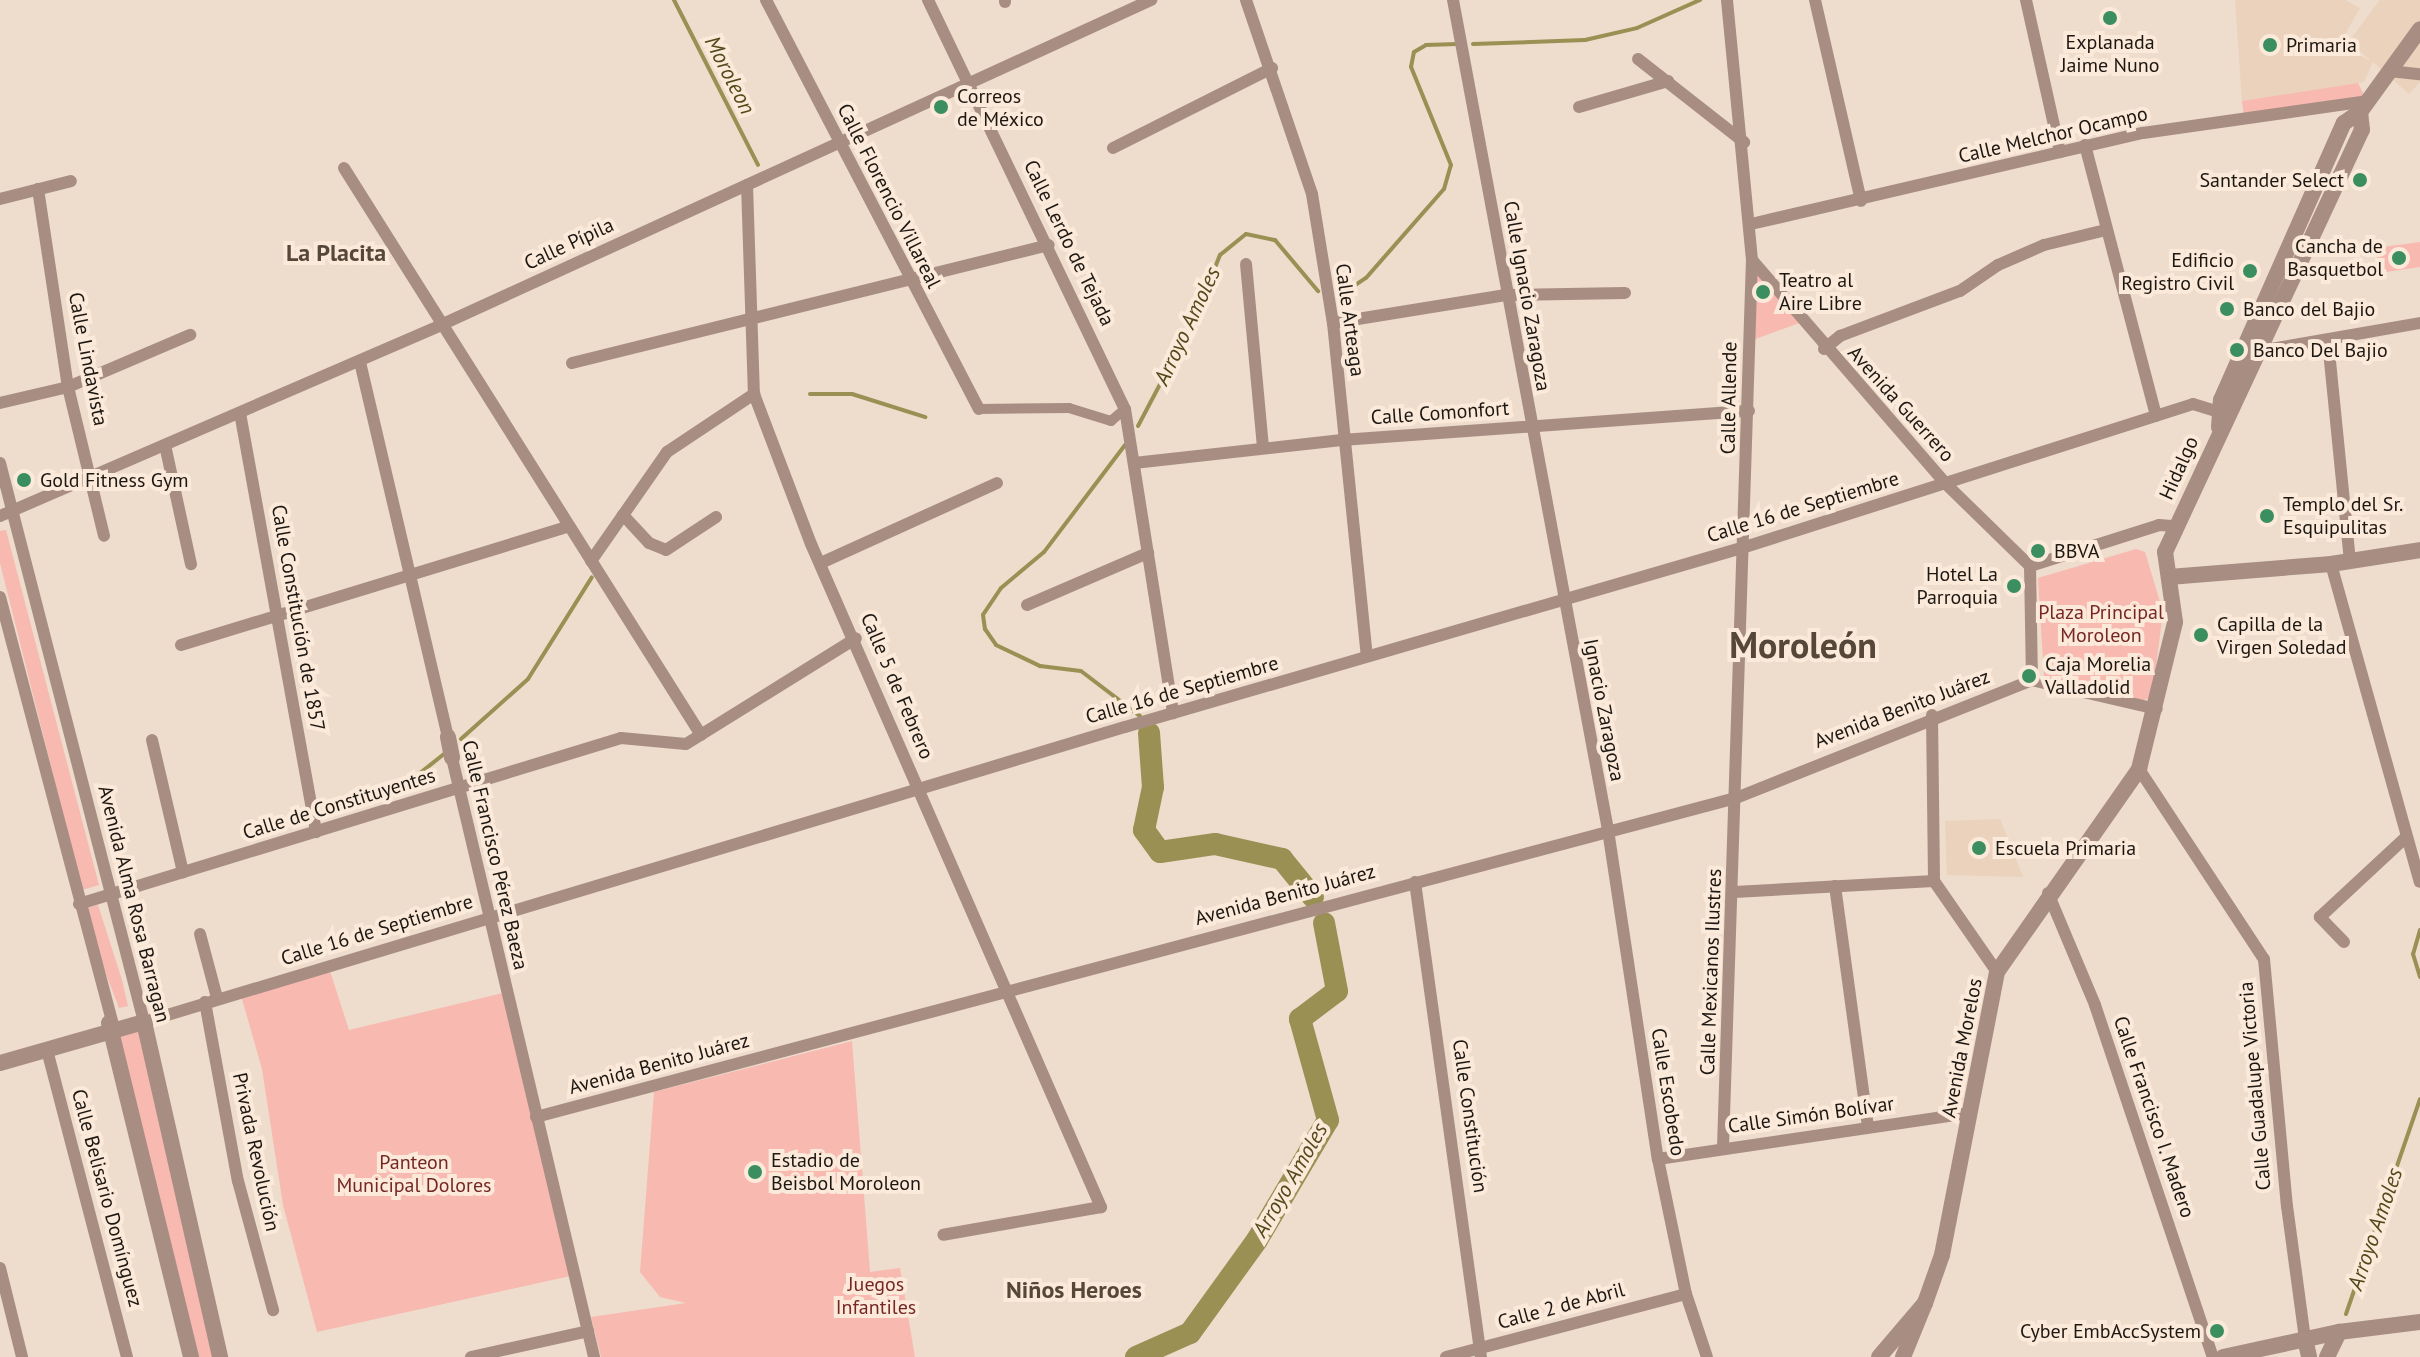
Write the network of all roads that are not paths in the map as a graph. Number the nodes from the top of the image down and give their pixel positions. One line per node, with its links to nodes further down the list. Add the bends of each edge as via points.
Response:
1 (766, 0): 19 (street, Calle Florencio Villareal)
2 (928, 0): 15 (street, Calle Lerdo de Tejada)
3 (1150, 0): 15 (street, Calle Pípila)
4 (1246, 0): 11 (street, Calle Arteaga)
5 (1453, 0): 36 (street, Calle Ignacio Zaragoza)
6 (1727, 0): 18 (street, Calle Allende)
7 (1815, 0): 28 (street)
8 (2026, 0): 22 (street)
9 (2420, 29): 12 (street)
10 (1638, 59): 14 (street)
11 (1272, 68): 21 (street); 38 (street, Calle Arteaga, via 1312,194)
12 (2389, 71): 13 (street); 16 (street)
13 (2420, 74)
14 (1668, 81): 17 (street); 18 (street)
15 (970, 85): 19 (street, Calle Pípila); 31 (street, Calle Lerdo de Tejada)
16 (2363, 106): 20 (street, Calle Melchor Ocampo); 43 (street, Hidalgo, via 2362,130)
17 (1579, 107)
18 (1744, 142): 29 (street, Calle Allende)
19 (840, 145): 25 (street, Calle Pípila); 34 (street, Calle Florencio Villareal)
20 (2085, 145): 22 (street, Calle Melchor Ocampo); 30 (street)
21 (1113, 148)
22 (2060, 152): 28 (street, Calle Melchor Ocampo)
23 (344, 168): 40 (street)
24 (71, 181): 26 (street)
25 (747, 185): 37 (street, Calle 5 de Febrero); 40 (street, Calle Pípila)
26 (38, 189): 27 (street); 47 (street, Calle Lindavista)
27 (0, 199)
28 (1861, 201): 29 (street, Calle Melchor Ocampo)
29 (1751, 224): 32 (street, Calle Allende)
30 (2106, 230): 44 (street, via 2044,245 1998,265 1960,291 1840,336); 54 (street)
31 (1049, 245): 34 (street); 53 (street, Calle Lerdo de Tejada)
32 (1752, 260): 44 (street, Avenida Guerrero); 51 (street, Calle Allende)
33 (1246, 264): 59 (street)
34 (909, 280): 37 (street); 50 (street, Calle Florencio Villareal)
35 (1625, 293): 36 (street)
36 (1506, 295): 38 (street); 56 (street, Calle Ignacio Zaragoza)
37 (751, 318): 46 (street); 48 (street, Calle 5 de Febrero)
38 (1333, 323): 57 (street, Calle Arteaga)
39 (2420, 323): 42 (street)
40 (443, 324): 45 (street, Calle Pípila); 69 (street)
41 (190, 335): 47 (street)
42 (2328, 341): 43 (street); 76 (street)
43 (2253, 345): 55 (street, Hidalgo)
44 (1824, 349): 64 (street, Avenida Guerrero)
45 (360, 362): 52 (street, Calle Pípila); 80 (street, Calle Francisco Pérez Baeza)
46 (572, 363)
47 (68, 387): 49 (street); 62 (street, Calle Lindavista)
48 (754, 394): 66 (street, via 667,452); 75 (street, Calle 5 de Febrero)
49 (0, 403)
50 (979, 409): 53 (street, via 1069,408 1111,421)
51 (1749, 411): 56 (street, Calle Comonfort); 71 (street, Calle Allende)
52 (240, 413): 58 (street, Calle Pípila); 85 (street, Calle Constitución de 1857)
53 (1126, 413): 61 (street, Calle Lerdo de Tejada)
54 (2156, 416): 55 (street, Calle 16 de Septiembre, via 2193,404); 64 (street, Calle 16 de Septiembre)
55 (2223, 418): 68 (street, Hidalgo)
56 (1530, 428): 57 (street, Calle Comonfort); 83 (street, Calle Ignacio Zaragoza)
57 (1342, 440): 59 (street, Calle Comonfort); 88 (street, Calle Arteaga)
58 (165, 445): 62 (street, Calle Pípila); 77 (street)
59 (1263, 447): 61 (street, Calle Comonfort)
60 (0, 463): 65 (street, Avenida Alma Rosa Barragan)
61 (1134, 463): 73 (street)
62 (92, 477): 65 (street, Calle Pípila); 70 (street, Calle Lindavista)
63 (997, 483): 75 (street)
64 (1946, 484): 71 (street, Calle 16 de Septiembre); 79 (street, Avenida Guerrero)
65 (6, 514): 111 (street, Avenida Alma Rosa Barragan)
66 (623, 515): 67 (street, via 649,543 666,550); 74 (street)
67 (716, 517)
68 (2175, 526): 79 (street, via 2159,525); 81 (street, Hidalgo, via 2165,552)
69 (568, 527): 74 (street); 80 (street)
70 (104, 536)
71 (1745, 547): 83 (street, Calle 16 de Septiembre); 100 (street, Calle Allende)
72 (2420, 550): 76 (street)
73 (1148, 553): 84 (street); 91 (street)
74 (591, 561): 93 (street)
75 (823, 562): 86 (street, Calle 5 de Febrero)
76 (2350, 562): 78 (street)
77 (191, 564)
78 (2331, 564): 81 (street); 103 (street)
79 (2030, 566): 89 (street)
80 (412, 575): 85 (street); 94 (street, Calle Francisco Pérez Baeza)
81 (2169, 577): 90 (street, Hidalgo, via 2175,622)
82 (0, 597): 112 (street)
83 (1562, 599): 88 (street, Calle 16 de Septiembre); 101 (street, Ignacio Zaragoza)
84 (1027, 605)
85 (277, 617): 87 (street); 102 (street, Calle Constitución de 1857)
86 (856, 638): 93 (street, Calle de Constituyentes); 99 (street, Calle 5 de Febrero)
87 (181, 645)
88 (1367, 656): 91 (street, Calle 16 de Septiembre)
89 (2032, 680): 90 (street); 92 (street, Avenida Benito Juárez)
90 (2157, 709): 97 (street, Avenida Morelos)
91 (1173, 713): 99 (street, Calle 16 de Septiembre)
92 (1932, 715): 100 (street, Avenida Benito Juárez); 105 (street)
93 (701, 735): 98 (street, Calle de Constituyentes, via 676,746 642,737 621,738)
94 (448, 737): 96 (street, Calle Francisco Pérez Baeza)
95 (152, 740): 104 (street)
96 (452, 758): 98 (street, Calle Francisco Pérez Baeza)
97 (2139, 769): 110 (street, Avenida Morelos); 137 (street, Calle Guadalupe Victoria, via 2264,959)
98 (459, 788): 102 (street, Calle de Constituyentes); 113 (street, Calle Francisco Pérez Baeza)
99 (920, 790): 113 (street, Calle 16 de Septiembre); 117 (street, Calle 5 de Febrero)
100 (1736, 798): 101 (street, Avenida Benito Juárez); 109 (street, Calle Mexicanos Ilustres)
101 (1608, 830): 106 (street, Avenida Benito Juárez); 128 (street, Calle Escobedo)
102 (316, 832): 104 (street, Calle de Constituyentes)
103 (2406, 837): 107 (street); 115 (street, via 2320,917)
104 (183, 872): 111 (street, Calle de Constituyentes)
105 (1934, 881): 108 (street); 116 (street)
106 (1415, 882): 117 (street, Avenida Benito Juárez); 138 (street, Calle Constitución)
107 (2420, 882)
108 (1835, 886): 109 (street); 126 (street)
109 (1735, 892): 127 (street, Calle Mexicanos Ilustres)
110 (2048, 893): 116 (street, Avenida Morelos); 149 (street, Calle Francisco I. Madero, via 2095,1005)
111 (113, 894): 112 (street, Calle de Constituyentes); 119 (street, Avenida Alma Rosa Barragan)
112 (79, 904): 120 (street)
113 (488, 917): 118 (street, Calle 16 de Septiembre); 125 (street, Calle Francisco Pérez Baeza)
114 (200, 934): 118 (street, Privada Revolución)
115 (2344, 942)
116 (1997, 972): 124 (street, Avenida Morelos)
117 (1005, 993): 125 (street, Avenida Benito Juárez); 129 (street, Calle 5 de Febrero, via 1101,1207)
118 (211, 1000): 119 (street, Calle 16 de Septiembre); 133 (street, Privada Revolución, via 238,1181)
119 (144, 1022): 120 (street); 142 (street, Avenida Alma Rosa Barragan)
120 (113, 1026): 121 (street); 122 (street); 141 (street)
121 (47, 1050): 123 (street); 140 (street, Calle Belisario Domínguez)
122 (0, 1053)
123 (0, 1063)
124 (1969, 1113): 126 (street, Calle Simón Bolívar); 132 (street, Avenida Morelos, via 1942,1255)
125 (536, 1117): 135 (street, Calle Francisco Pérez Baeza)
126 (1868, 1126): 127 (street, Calle Simón Bolívar)
127 (1723, 1147): 128 (street, Calle Simón Bolívar)
128 (1658, 1159): 131 (street, Calle Escobedo)
129 (943, 1235)
130 (0, 1268): 139 (street)
131 (1686, 1294): 138 (street, Calle 2 de Abril); 146 (street, Calle Escobedo)
132 (1925, 1303): 147 (street, Avenida Morelos); 148 (street)
133 (273, 1310)
134 (2420, 1324): 136 (street)
135 (588, 1331): 143 (street); 144 (street, Calle Francisco Pérez Baeza)
136 (2339, 1332): 137 (street); 152 (street)
137 (2305, 1339): 150 (street); 151 (street)
138 (1480, 1352): 145 (street, Calle 2 de Abril)
139 (22, 1357)
140 (127, 1357)
141 (191, 1357)
142 (220, 1357)
143 (471, 1357)
144 (594, 1357)
145 (1446, 1357)
146 (1707, 1357)
147 (1879, 1357)
148 (1903, 1357)
149 (2213, 1357)
150 (2223, 1357)
151 (2309, 1357)
152 (2327, 1357)

